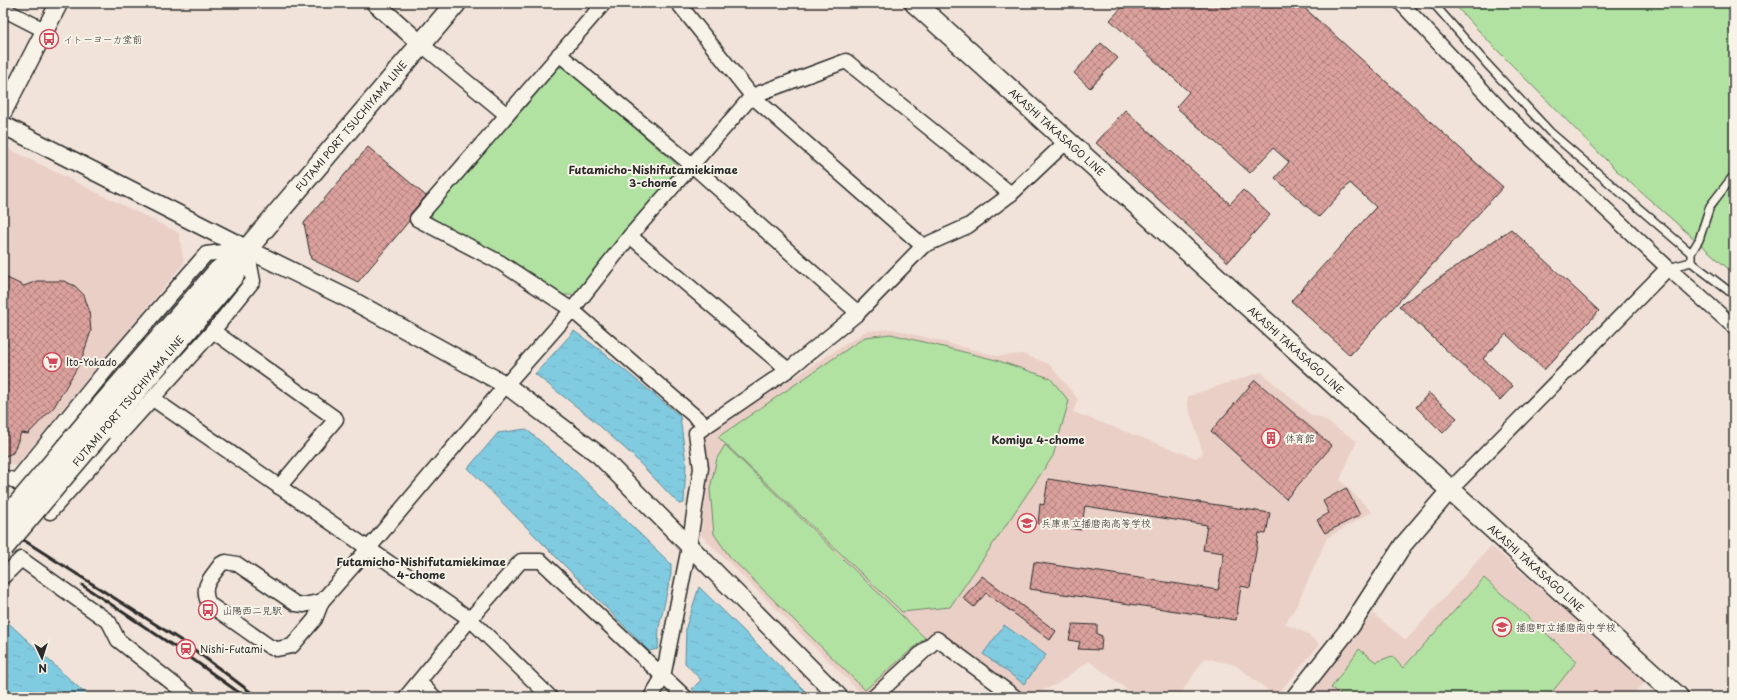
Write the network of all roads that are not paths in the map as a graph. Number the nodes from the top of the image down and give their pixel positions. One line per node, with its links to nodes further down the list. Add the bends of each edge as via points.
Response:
1 (59, 3): 10 (street)
2 (375, 3): 11 (street)
3 (456, 3): 11 (main road, FUTAMI PORT TSUCHIYAMA LINE)
4 (604, 3): 12 (street)
5 (678, 3): 13 (street)
6 (915, 3): 17 (main road, AKASHI TAKASAGO LINE)
7 (1401, 3): 26 (street, via 1502,111)
8 (1435, 4): 24 (lane, via 1550,132)
9 (3, 9): 10 (street)
10 (46, 31): 14 (street)
11 (421, 44): 15 (street); 23 (main road, FUTAMI PORT TSUCHIYAMA LINE)
12 (559, 54): 15 (street); 18 (street)
13 (752, 96): 18 (street); 20 (street, via 846,61); 22 (street)
14 (3, 112)
15 (507, 115): 28 (street, via 417,218 500,263)
16 (3, 125): 23 (street)
17 (1067, 141): 20 (street); 39 (main road, AKASHI TAKASAGO LINE)
18 (693, 166): 21 (street); 29 (street)
19 (1734, 175): 24 (lane, via 1710,206 1699,240)
20 (1011, 194): 22 (street, via 968,226)
21 (630, 236): 28 (street); 32 (street)
22 (924, 246): 29 (street)
23 (247, 249): 31 (street, via 253,281); 33 (street, via 355,302); 35 (main road, FUTAMI PORT TSUCHIYAMA LINE, via 218,271); 37 (street, via 206,254)
24 (1691, 253): 25 (lane)
25 (1691, 262): 26 (lane); 27 (lane)
26 (1668, 268): 30 (street); 39 (street)
27 (1734, 295)
28 (572, 310): 33 (street); 36 (street)
29 (858, 313): 32 (street)
30 (1734, 327)
31 (213, 331): 34 (street); 38 (street, via 336,419)
32 (788, 370): 36 (street)
33 (506, 385): 42 (street, via 599,454); 43 (street)
34 (153, 399): 37 (street, via 50,512); 38 (street)
35 (96, 425): 40 (main road, FUTAMI PORT TSUCHIYAMA LINE, bridge); 41 (main road, FUTAMI PORT TSUCHIYAMA LINE, bridge)
36 (706, 426): 42 (street, via 696,433 700,468)
37 (9, 479)
38 (279, 487): 43 (street)
39 (1450, 490): 58 (street, via 1403,545 1351,626); 59 (main road, AKASHI TAKASAGO LINE)
40 (3, 522)
41 (3, 548)
42 (689, 548): 47 (street); 55 (street)
43 (368, 549): 45 (street); 46 (street)
44 (3, 577): 49 (street, via 21,559 109,622 118,640)
45 (322, 601): 45 (street, via 315,619 292,646 277,649 270,647 209,604 205,589 221,564 232,562 296,604)
46 (470, 619): 47 (street, via 521,561 541,561); 48 (street); 52 (street)
47 (662, 677): 53 (street); 54 (street)
48 (419, 682): 50 (street); 51 (street)
49 (190, 697)
50 (406, 697)
51 (434, 697)
52 (550, 697)
53 (651, 697)
54 (685, 697)
55 (839, 697)
56 (874, 697): 57 (street, via 937,639)
57 (1015, 697)
58 (1295, 697)
59 (1678, 697)

